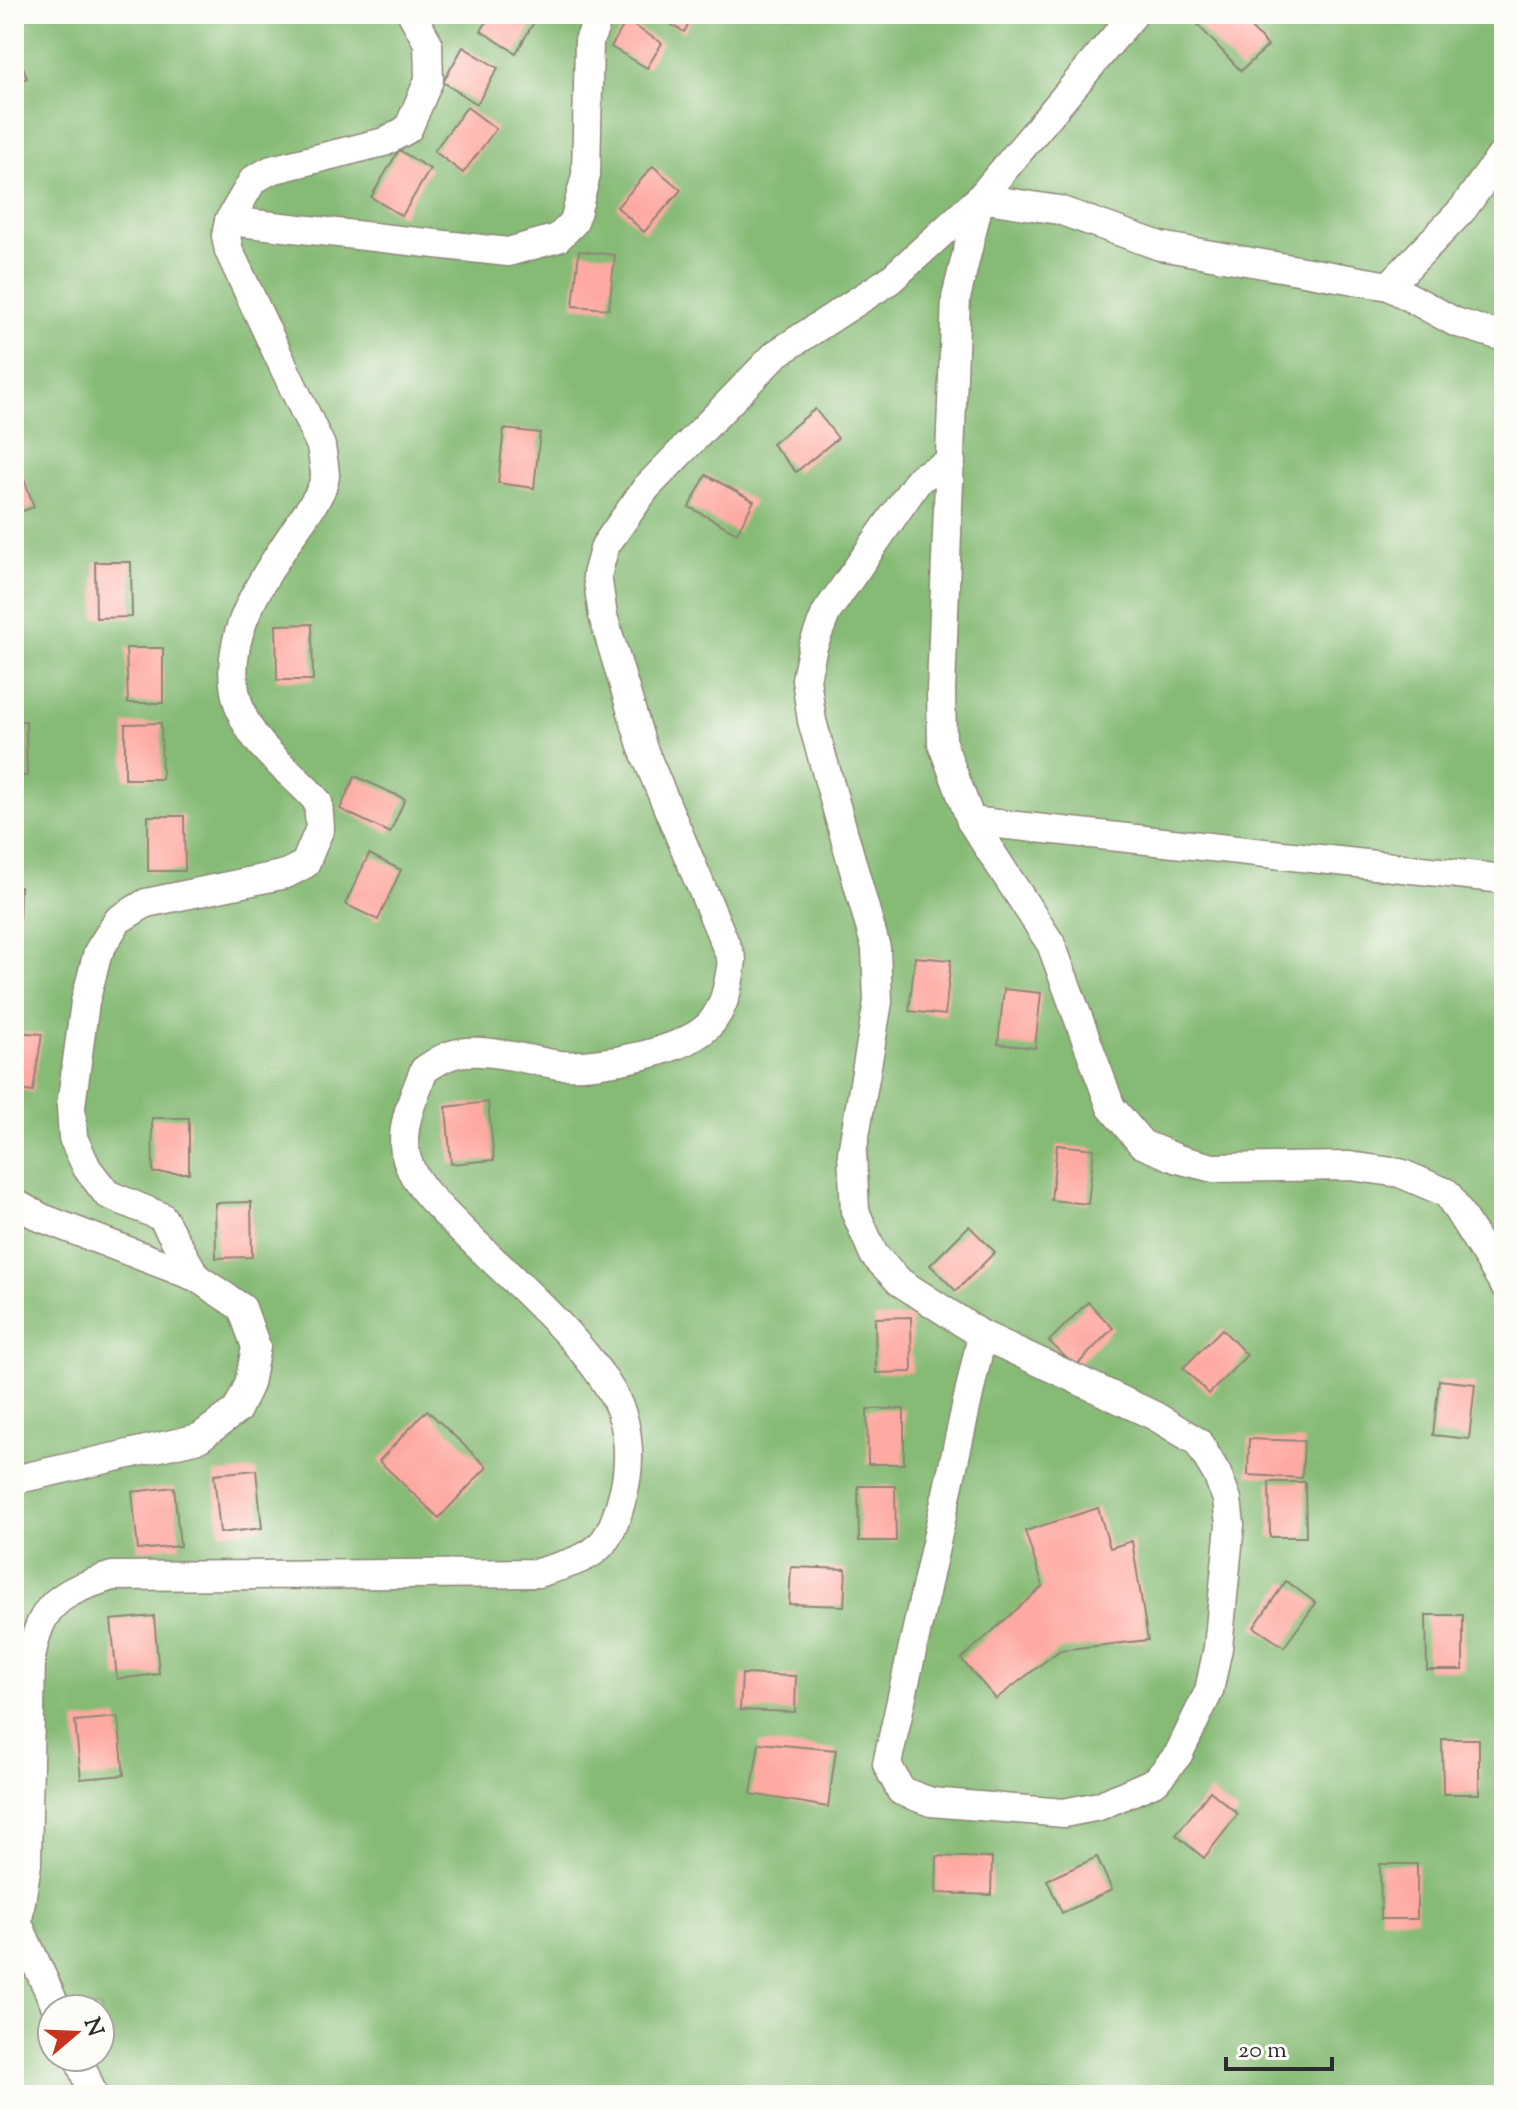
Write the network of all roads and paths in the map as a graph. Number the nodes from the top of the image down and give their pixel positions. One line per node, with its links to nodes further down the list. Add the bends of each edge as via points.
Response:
1 (412, 14): 6 (street, via 428,43 429,80 408,129 384,142 271,170 253,180)
2 (600, 14): 6 (street, via 589,41 586,175 574,222 558,238 508,252)
3 (1134, 14): 5 (street)
4 (1504, 152): 7 (street, via 1463,209)
5 (980, 198): 7 (street, via 1059,210 1160,246); 9 (street, via 956,298); 17 (street, via 890,280 776,354 646,488 605,546 597,575 603,616 643,749 732,960 728,993 711,1024 687,1040 609,1064 452,1054 424,1070 406,1118 405,1152 423,1191 587,1356 617,1401 628,1444 626,1484 614,1530 589,1558 538,1573 112,1576 77,1587 37,1626 31,1659 27,1864)
6 (229, 221): 13 (street, via 229,251 321,446 325,477 251,598 238,636 234,674 240,709 264,750 318,802 320,828 305,864 286,874 175,895 146,903 118,920 98,952 85,1002 71,1106 73,1138 87,1168 107,1194 162,1217)
7 (1389, 286): 8 (street, via 1455,322)
8 (1504, 337)
9 (951, 462): 10 (street, via 942,743); 15 (street, via 920,478 826,613 806,679 812,721 876,948 878,1002 852,1153 855,1211 874,1255 900,1282)
10 (971, 821): 11 (street); 14 (street, via 1051,944 1111,1107 1142,1144 1213,1168 1350,1166 1400,1173 1447,1193)
11 (1504, 879)
12 (14, 1203): 13 (street)
13 (196, 1277): 16 (street, via 242,1308 256,1347 237,1410 199,1438)
14 (1504, 1284)
15 (982, 1335): 15 (street, via 1155,1416 1198,1442 1227,1499 1230,1525 1209,1691 1178,1755 1156,1781 1099,1806 1064,1813 931,1802 901,1791 887,1764)
16 (14, 1480)
17 (16, 1918): 18 (street)
18 (50, 1993)
19 (84, 2073): 20 (street)
20 (93, 2095)

